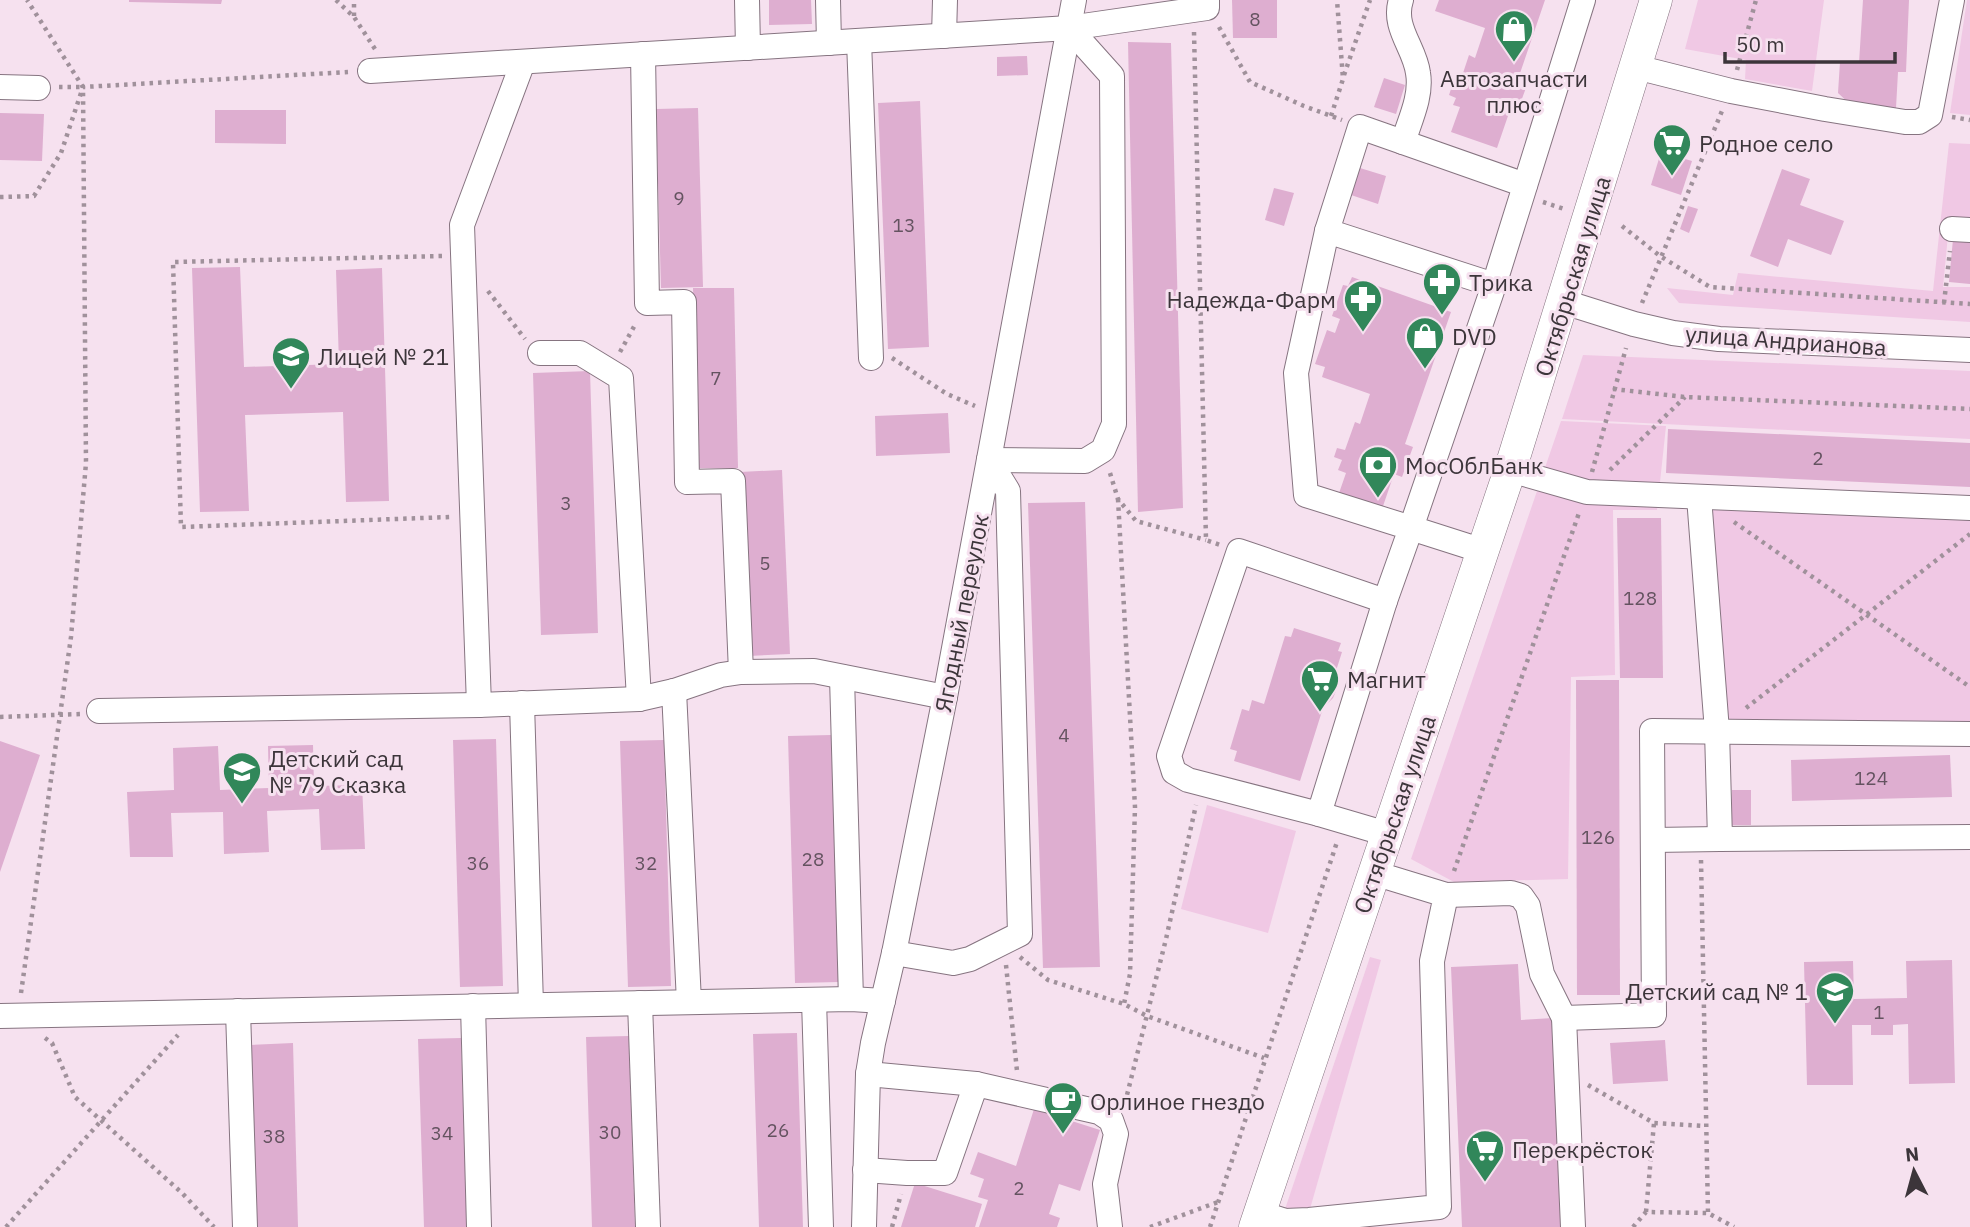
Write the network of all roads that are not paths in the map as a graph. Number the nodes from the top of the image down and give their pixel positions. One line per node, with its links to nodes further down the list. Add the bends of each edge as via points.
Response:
1 (747, 0): 14 (street)
2 (828, 0): 13 (street)
3 (945, 0): 11 (street)
4 (1074, 0): 10 (street, Ягодный переулок)
5 (1401, 0): 21 (street, via 1401,30 1419,72 1418,94)
6 (1583, 0): 22 (street)
7 (1656, 0): 17 (main road, Октябрьская улица)
8 (1952, 0): 17 (street, via 1930,115 1919,122 1731,91)
9 (1203, 6): 10 (street)
10 (1069, 28): 11 (street); 29 (street, Ягодный переулок); 29 (street, via 1112,76 1114,424 1103,450 1085,461)
11 (944, 36): 12 (street)
12 (859, 41): 13 (street); 26 (street)
13 (829, 43): 14 (street)
14 (748, 48): 15 (street)
15 (643, 54): 16 (street); 36 (street, via 647,303 684,302 687,482 733,481)
16 (523, 62): 18 (street); 42 (street, via 462,225)
17 (1636, 67): 25 (main road, Октябрьская улица)
18 (379, 71)
19 (0, 87): 20 (street)
20 (38, 88)
21 (1403, 142): 22 (street); 23 (street, via 1360,127)
22 (1525, 185): 24 (street)
23 (1326, 231): 24 (street); 33 (street, via 1296,373 1306,495)
24 (1494, 285): 33 (street)
25 (1564, 302): 27 (street, улица Андрианова, via 1634,324 1719,339); 30 (main road, Октябрьская улица)
26 (870, 349)
27 (1970, 350)
28 (540, 353): 40 (street, via 580,353 621,378)
29 (989, 460): 39 (street, Ягодный переулок); 53 (street, via 1008,491 1009,505 1020,934 953,963)
30 (1510, 470): 31 (street, via 1587,492); 34 (main road, Октябрьская улица)
31 (1699, 497): 32 (street); 44 (street)
32 (1970, 508)
33 (1411, 528): 34 (street); 35 (street)
34 (1483, 551): 47 (main road, Октябрьская улица)
35 (1385, 601): 46 (street); 46 (street, via 1239,551 1170,756 1174,772 1188,780)
36 (741, 672): 37 (street, via 814,671); 38 (street)
37 (842, 677): 39 (street); 54 (street)
38 (674, 691): 40 (street); 57 (street)
39 (945, 697): 53 (street, Ягодный переулок)
40 (639, 699): 41 (street)
41 (522, 704): 42 (street); 59 (street)
42 (479, 705): 43 (street)
43 (99, 711)
44 (1717, 731): 45 (street); 49 (street, via 1653,731); 50 (street)
45 (1970, 734)
46 (1319, 814): 47 (street)
47 (1387, 834): 51 (main road, Октябрьская улица)
48 (1970, 837): 50 (street)
49 (1653, 840): 50 (street); 63 (street, via 1654,1015)
50 (1710, 840)
51 (1374, 873): 52 (street); 67 (main road, Октябрьская улица)
52 (1446, 895): 63 (street, via 1511,893 1521,897 1528,906 1542,974); 67 (street, via 1432,961 1439,1207 1309,1220)
53 (894, 953): 56 (street, Ягодный переулок)
54 (851, 999): 55 (street); 56 (street)
55 (814, 1000): 57 (street); 71 (street)
56 (883, 1000): 64 (street, Ягодный переулок)
57 (689, 1002): 58 (street)
58 (640, 1003): 59 (street); 70 (street)
59 (531, 1005): 60 (street)
60 (473, 1006): 61 (street); 69 (street)
61 (238, 1011): 62 (street); 68 (street)
62 (9, 1016)
63 (1564, 1018): 74 (street)
64 (868, 1074): 65 (street); 66 (street, Ягодный переулок)
65 (976, 1084): 66 (street, via 945,1172); 73 (street, via 1099,1112 1111,1120 1115,1134 1105,1184)
66 (865, 1170): 72 (street, Ягодный переулок)
67 (1257, 1220)
68 (245, 1227)
69 (479, 1227)
70 (648, 1227)
71 (821, 1227)
72 (864, 1227)
73 (1110, 1227)
74 (1573, 1227)

